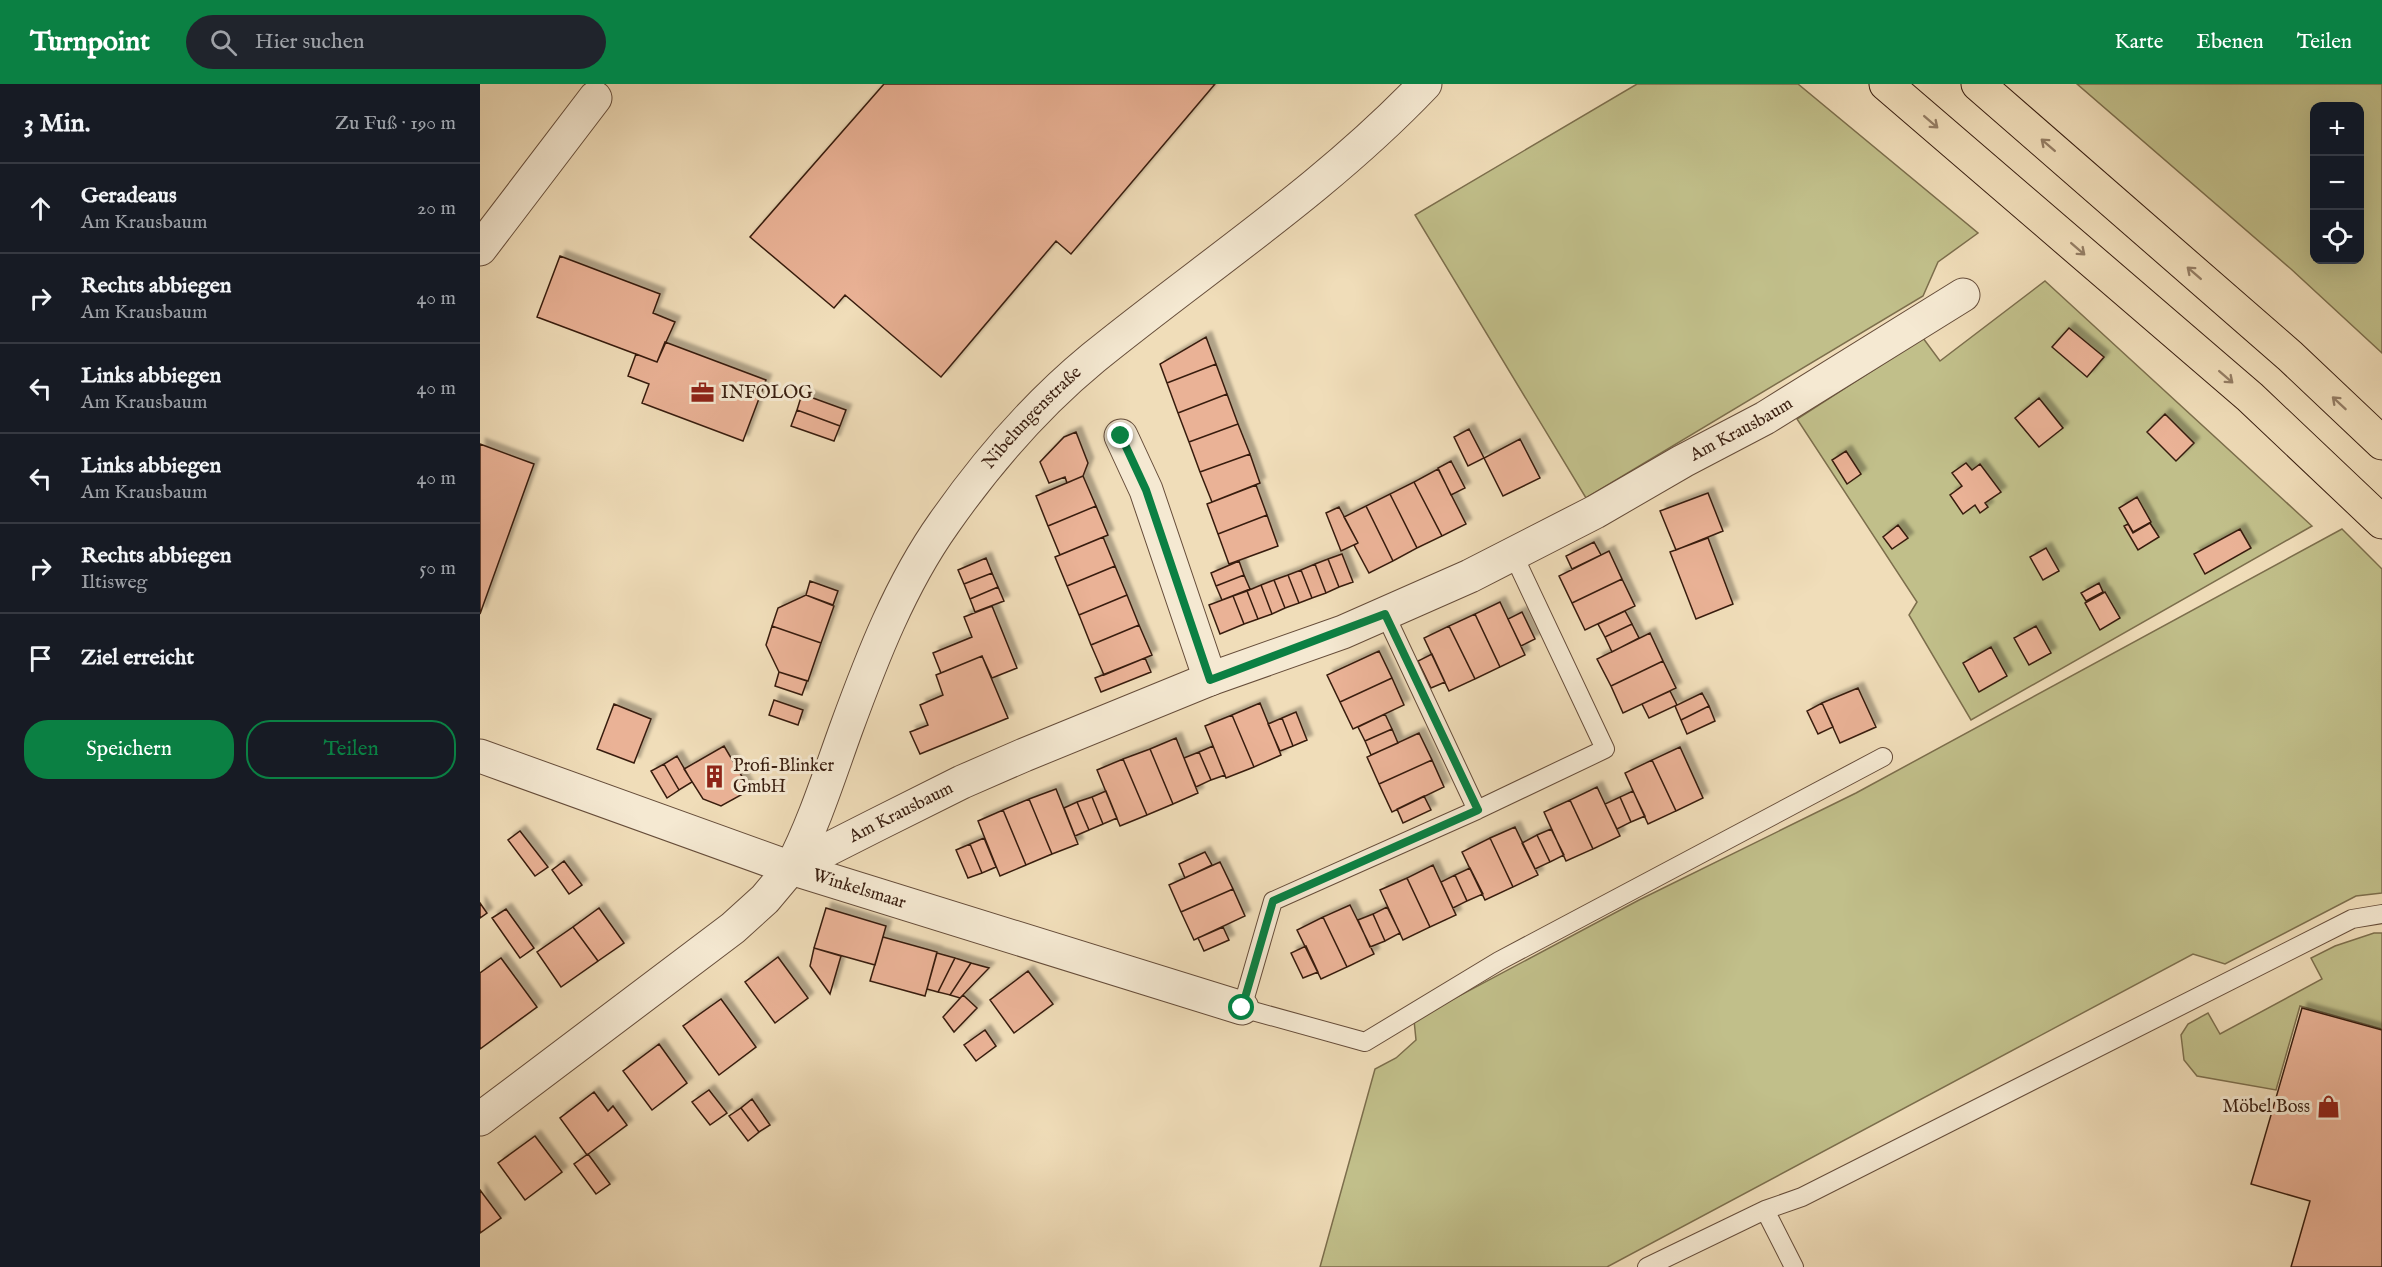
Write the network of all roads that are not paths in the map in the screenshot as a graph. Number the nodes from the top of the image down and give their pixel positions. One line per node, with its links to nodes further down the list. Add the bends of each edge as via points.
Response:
1 (1425, 84): 16 (street, Nibelungenstraße, via 1322,181 1093,359 991,461 942,525 912,574 871,662 808,836)
2 (1886, 84): 9 (highway, one-way to 9, via 2250,397)
3 (1978, 84): 8 (highway, one-way to 3, via 2290,356)
4 (595, 98): 5 (street)
5 (480, 249)
6 (1963, 295): 10 (street, Am Krausbaum, via 1765,418)
7 (1121, 436): 12 (street, via 1146,490)
8 (2382, 443)
9 (2382, 522)
10 (1513, 554): 11 (street, Am Krausbaum); 15 (lane, via 1605,749)
11 (1385, 614): 12 (street, Am Krausbaum); 15 (lane)
12 (1210, 680): 16 (street, Am Krausbaum, via 962,782)
13 (480, 756): 16 (street, Winkelsmaar)
14 (1883, 757): 18 (lane, via 1499,961 1365,1042)
15 (1478, 810): 18 (lane, via 1273,901)
16 (791, 868): 18 (street, Winkelsmaar); 19 (street, Am Krausbaum, via 733,928)
17 (2382, 914): 20 (lane, via 2352,919 1802,1197)
18 (1242, 1008)
19 (480, 1119)
20 (1765, 1210): 21 (lane); 22 (lane)
21 (1647, 1267)
22 (1794, 1267)

